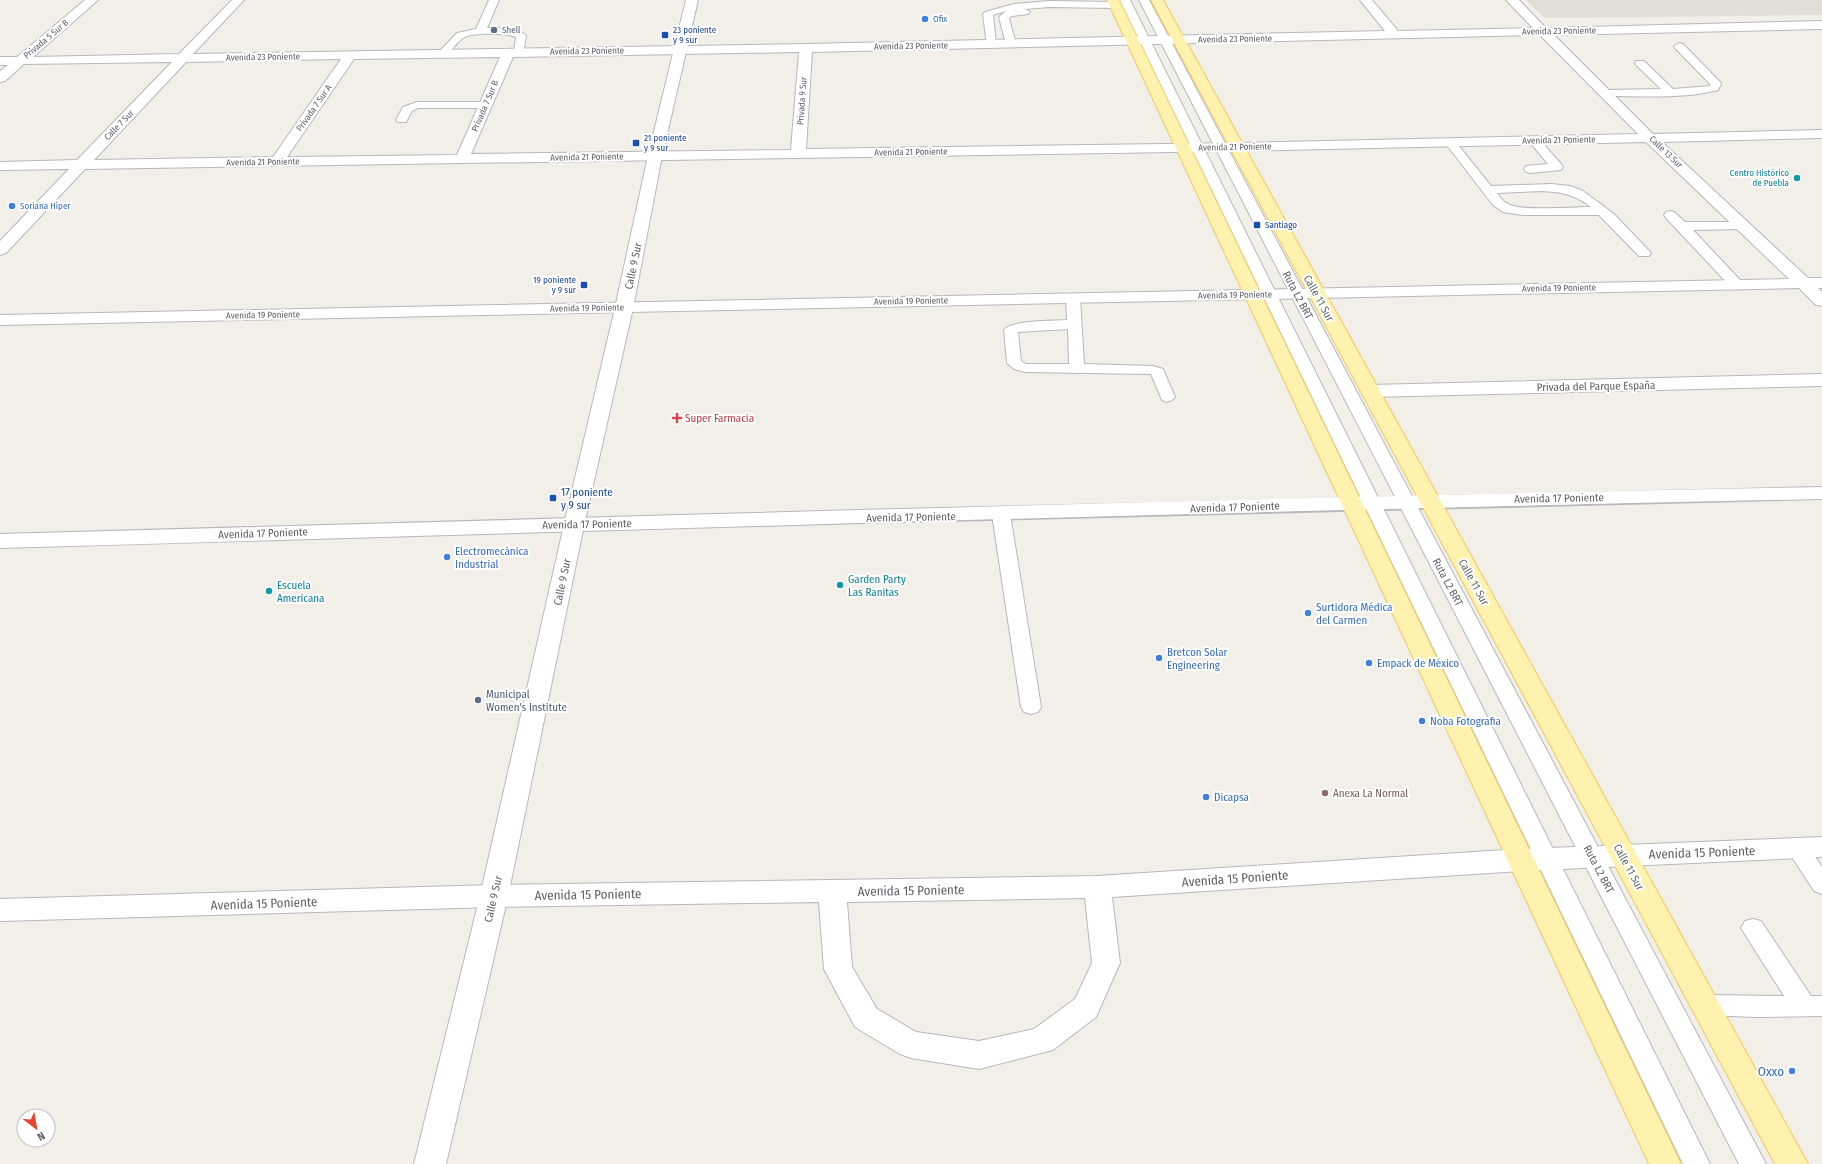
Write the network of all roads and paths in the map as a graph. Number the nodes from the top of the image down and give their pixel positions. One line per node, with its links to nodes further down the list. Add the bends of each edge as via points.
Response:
1 (92, 0): 27 (street, Privada 5 Sur B)
2 (238, 0): 26 (street, Calle 7 Sur)
3 (494, 0): 13 (lane)
4 (692, 0): 22 (street, Calle 9 Sur)
5 (1144, 0): 17 (lane, Ruta L2 BRT)
6 (1157, 0): 17 (main road)
7 (1366, 0): 15 (street)
8 (1512, 0): 14 (street, Calle 13 Sur)
9 (1118, 4): 10 (lane); 16 (lane)
10 (1074, 5): 11 (lane)
11 (1037, 6): 18 (lane, via 1005,8 988,14); 19 (lane, via 1004,18)
12 (1822, 25): 14 (street, Avenida 23 Poniente)
13 (480, 32): 23 (lane, via 519,34); 24 (lane, via 462,35)
14 (1544, 32): 15 (street, Avenida 23 Poniente); 32 (street, Calle 13 Sur)
15 (1395, 35): 17 (street, Avenida 23 Poniente)
16 (1139, 41): 17 (street, Avenida 23 Poniente); 19 (street, Avenida 23 Poniente); 39 (lane)
17 (1172, 41): 40 (lane, Ruta L2 BRT)
18 (991, 44): 19 (street, Avenida 23 Poniente); 21 (street, Avenida 23 Poniente)
19 (1011, 44)
20 (1679, 46): 31 (lane, via 1716,84 1714,88 1707,90)
21 (806, 48): 22 (street, Avenida 23 Poniente); 41 (street, Privada 9 Sur)
22 (681, 50): 23 (street, Avenida 23 Poniente); 42 (street, Calle 9 Sur)
23 (514, 53): 24 (street, Avenida 23 Poniente); 33 (street, Privada 7 Sur B)
24 (443, 54): 25 (street, Avenida 23 Poniente)
25 (350, 55): 26 (street, Avenida 23 Poniente); 44 (street, Privada 7 Sur A)
26 (183, 58): 27 (street, Avenida 23 Poniente); 45 (street, Calle 7 Sur)
27 (21, 60): 28 (street, Avenida 23 Poniente); 30 (street, Privada 5 Sur B)
28 (0, 61)
29 (1640, 63): 31 (lane)
30 (0, 78)
31 (1670, 92): 32 (lane)
32 (1607, 93): 36 (street, Calle 13 Sur)
33 (486, 105): 34 (lane, via 417,105 407,110); 43 (street, Privada 7 Sur B)
34 (402, 120)
35 (1822, 134): 36 (street, Avenida 21 Poniente)
36 (1650, 138): 37 (street, Avenida 21 Poniente); 51 (street, Calle 13 Sur)
37 (1534, 140): 38 (street, Avenida 21 Poniente); 47 (lane, via 1557,167)
38 (1450, 142): 40 (street, Avenida 21 Poniente); 48 (lane)
39 (1191, 148): 40 (street, Avenida 21 Poniente); 41 (street, Avenida 21 Poniente); 60 (lane)
40 (1229, 148): 58 (lane, Ruta L2 BRT); 59 (main road, Calle 11 Sur)
41 (798, 154): 42 (street, Avenida 21 Poniente)
42 (656, 156): 43 (street, Avenida 21 Poniente); 63 (street, Calle 9 Sur)
43 (462, 159): 44 (street, Avenida 21 Poniente)
44 (277, 162): 45 (street, Avenida 21 Poniente)
45 (81, 165): 46 (street, Avenida 21 Poniente); 53 (street, Calle 7 Sur)
46 (0, 166)
47 (1530, 168)
48 (1488, 190): 49 (lane, via 1571,190); 49 (lane, via 1497,202 1507,209)
49 (1601, 211): 54 (lane)
50 (1670, 215): 52 (lane)
51 (1743, 225): 52 (lane); 55 (street, Calle 13 Sur)
52 (1682, 226): 57 (lane)
53 (0, 250)
54 (1644, 253)
55 (1804, 283): 56 (street, Avenida 19 Poniente); 57 (street, Avenida 19 Poniente); 62 (street, Calle 13 Sur)
56 (1822, 283)
57 (1736, 284): 59 (street, Avenida 19 Poniente)
58 (1298, 293): 59 (street, Avenida 19 Poniente); 60 (street, Avenida 19 Poniente); 71 (lane, Ruta L2 BRT)
59 (1317, 293): 68 (main road, Calle 11 Sur)
60 (1262, 294): 61 (street, Avenida 19 Poniente); 73 (main road)
61 (1073, 298): 63 (street, Avenida 19 Poniente); 65 (lane)
62 (1822, 301)
63 (624, 308): 64 (street, Avenida 19 Poniente); 75 (street, Calle 9 Sur)
64 (0, 320)
65 (1075, 324): 66 (lane); 66 (lane, via 1020,326 1012,330 1014,363 1019,366)
66 (1077, 369): 69 (lane, via 1153,370 1158,372)
67 (1822, 380): 68 (street, Privada del Parque España)
68 (1370, 391): 72 (main road, Calle 11 Sur)
69 (1167, 397)
70 (1822, 493): 72 (street, Avenida 17 Poniente)
71 (1406, 501): 72 (street, Avenida 17 Poniente); 73 (street, Avenida 17 Poniente); 80 (lane, Ruta L2 BRT)
72 (1430, 501): 79 (main road, Calle 11 Sur)
73 (1362, 502): 74 (street, Avenida 17 Poniente); 81 (main road)
74 (1001, 514): 75 (street, Avenida 17 Poniente); 77 (lane)
75 (574, 525): 76 (street, Avenida 17 Poniente); 85 (street, Calle 9 Sur)
76 (0, 541)
77 (1030, 707)
78 (1809, 847): 79 (street, Avenida 15 Poniente); 82 (lane)
79 (1623, 855): 80 (street, Avenida 15 Poniente); 88 (main road, Calle 11 Sur)
80 (1592, 857): 81 (street, Avenida 15 Poniente); 93 (lane, Ruta L2 BRT)
81 (1534, 859): 83 (street, Avenida 15 Poniente); 91 (main road); 92 (lane)
82 (1822, 884)
83 (1097, 887): 84 (street, Avenida 15 Poniente); 84 (street, via 1106,963 1086,1008 1042,1041 979,1054 911,1046 866,1018 838,970)
84 (832, 891): 85 (street, Avenida 15 Poniente)
85 (494, 896): 86 (street, Avenida 15 Poniente); 90 (street, Calle 9 Sur)
86 (0, 910)
87 (1753, 928): 89 (lane)
88 (1706, 1005): 89 (lane); 94 (main road, Calle 11 Sur)
89 (1813, 1006)
90 (430, 1164)
91 (1665, 1164)
92 (1697, 1164)
93 (1753, 1164)
94 (1792, 1164)

